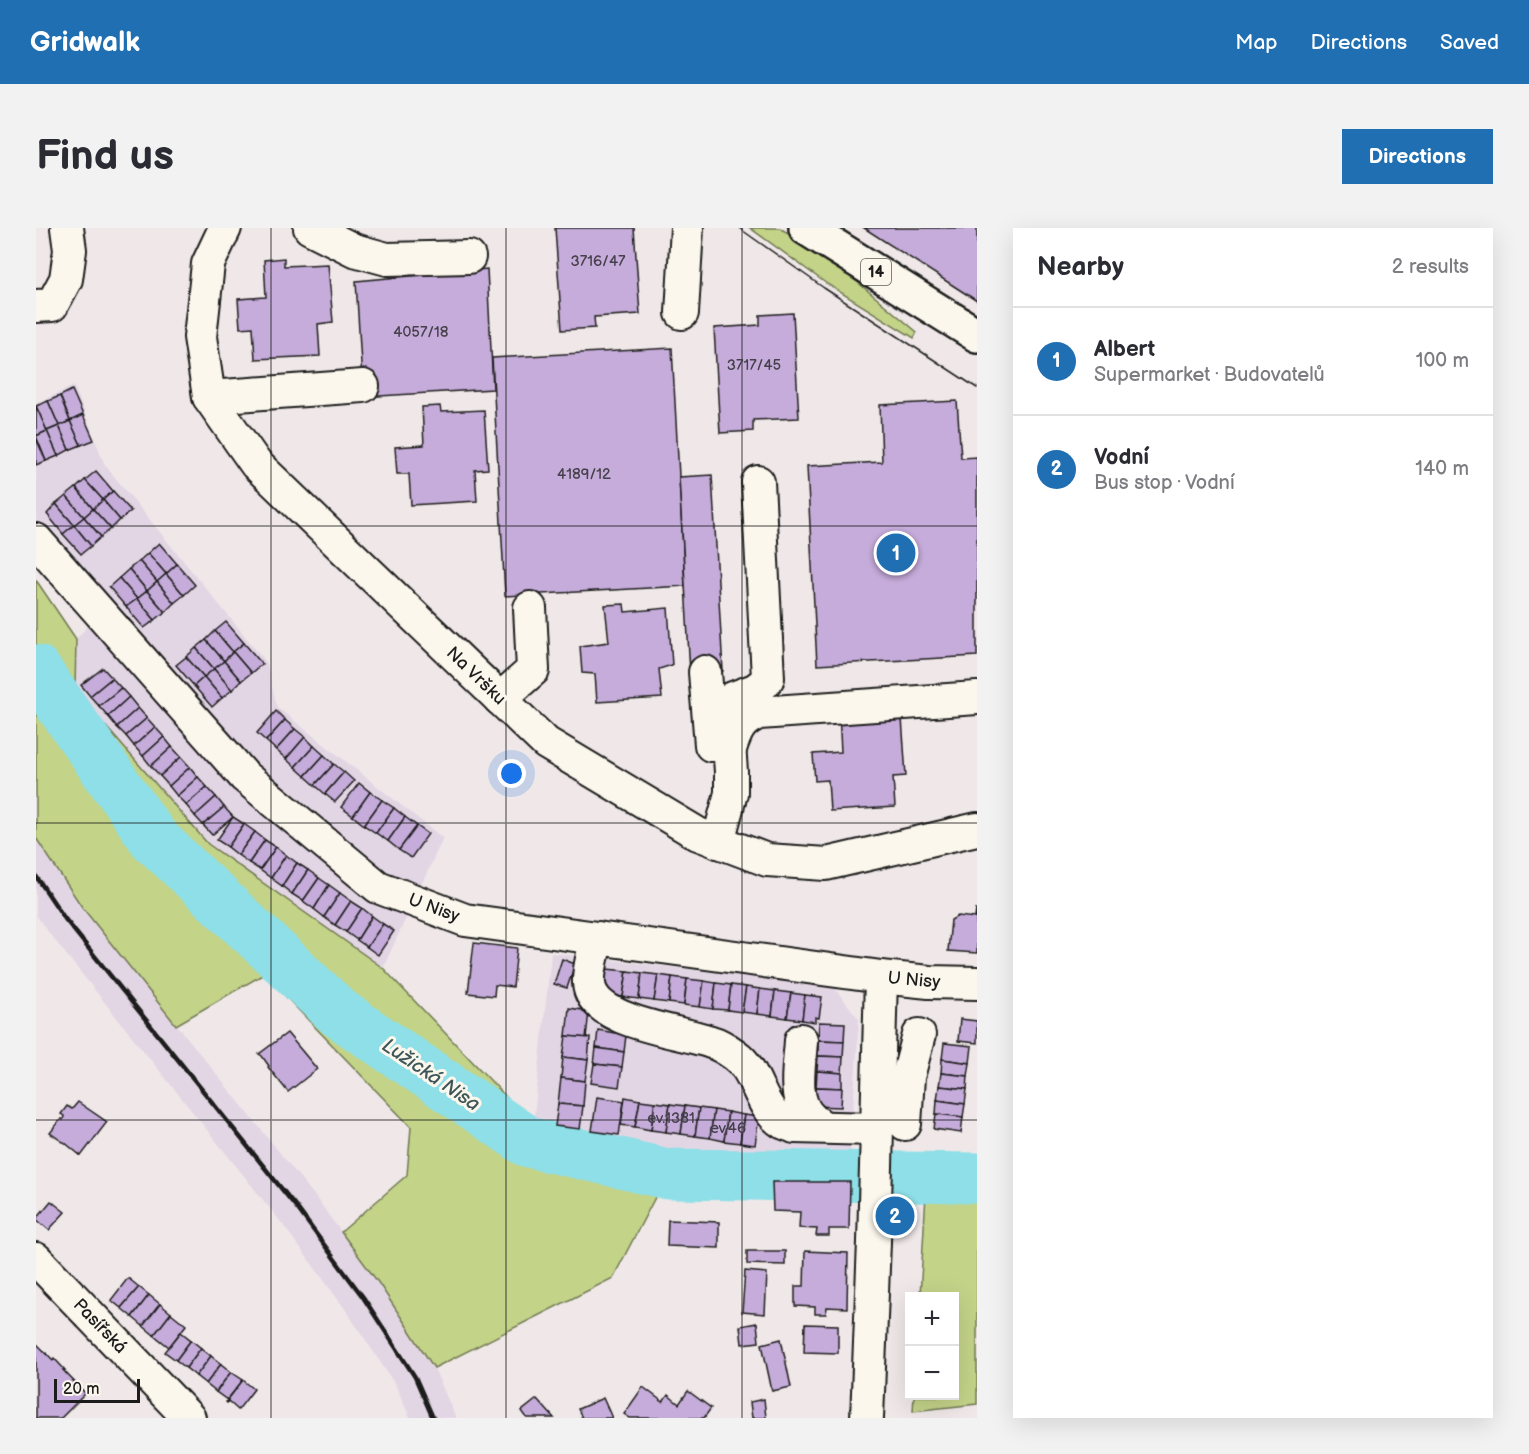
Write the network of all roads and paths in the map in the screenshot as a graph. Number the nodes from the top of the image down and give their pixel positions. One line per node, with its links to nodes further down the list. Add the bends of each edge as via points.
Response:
1 (67, 228): 7 (street, via 70,250 66,279 52,304)
2 (225, 228): 11 (street, Na Vršku, via 208,264 200,337)
3 (310, 228): 6 (street, via 354,250 387,259)
4 (687, 228): 8 (street)
5 (806, 228): 9 (main road, 14)
6 (470, 256)
7 (36, 306)
8 (682, 313)
9 (977, 335)
10 (363, 386): 11 (street)
11 (209, 397): 17 (street, Na Vršku, via 256,464)
12 (758, 482): 18 (street, via 768,678 755,690 733,698 729,705)
13 (36, 540): 21 (street, U Nisy, via 245,777 378,887 465,920)
14 (530, 608): 17 (street, via 533,670)
15 (705, 672): 20 (street)
16 (977, 698): 18 (street, via 759,712 740,726)
17 (500, 699): 20 (street, Na Vršku, via 546,743)
18 (730, 749): 20 (street, via 731,793)
19 (977, 829): 20 (street, Na Vršku, via 826,864 767,860)
20 (718, 842)
21 (597, 938): 22 (street, U Nisy); 27 (street, via 589,984 606,1010 631,1021 713,1042 737,1055 782,1122 794,1127)
22 (881, 977): 23 (street, U Nisy); 26 (street)
23 (977, 983)
24 (919, 1035): 26 (street, via 908,1077)
25 (801, 1040): 27 (street, via 801,1103)
26 (888, 1121): 27 (street); 30 (street, via 875,1194)
27 (823, 1127)
28 (36, 1259): 29 (street, Pasířská)
29 (189, 1418)
30 (867, 1418)

